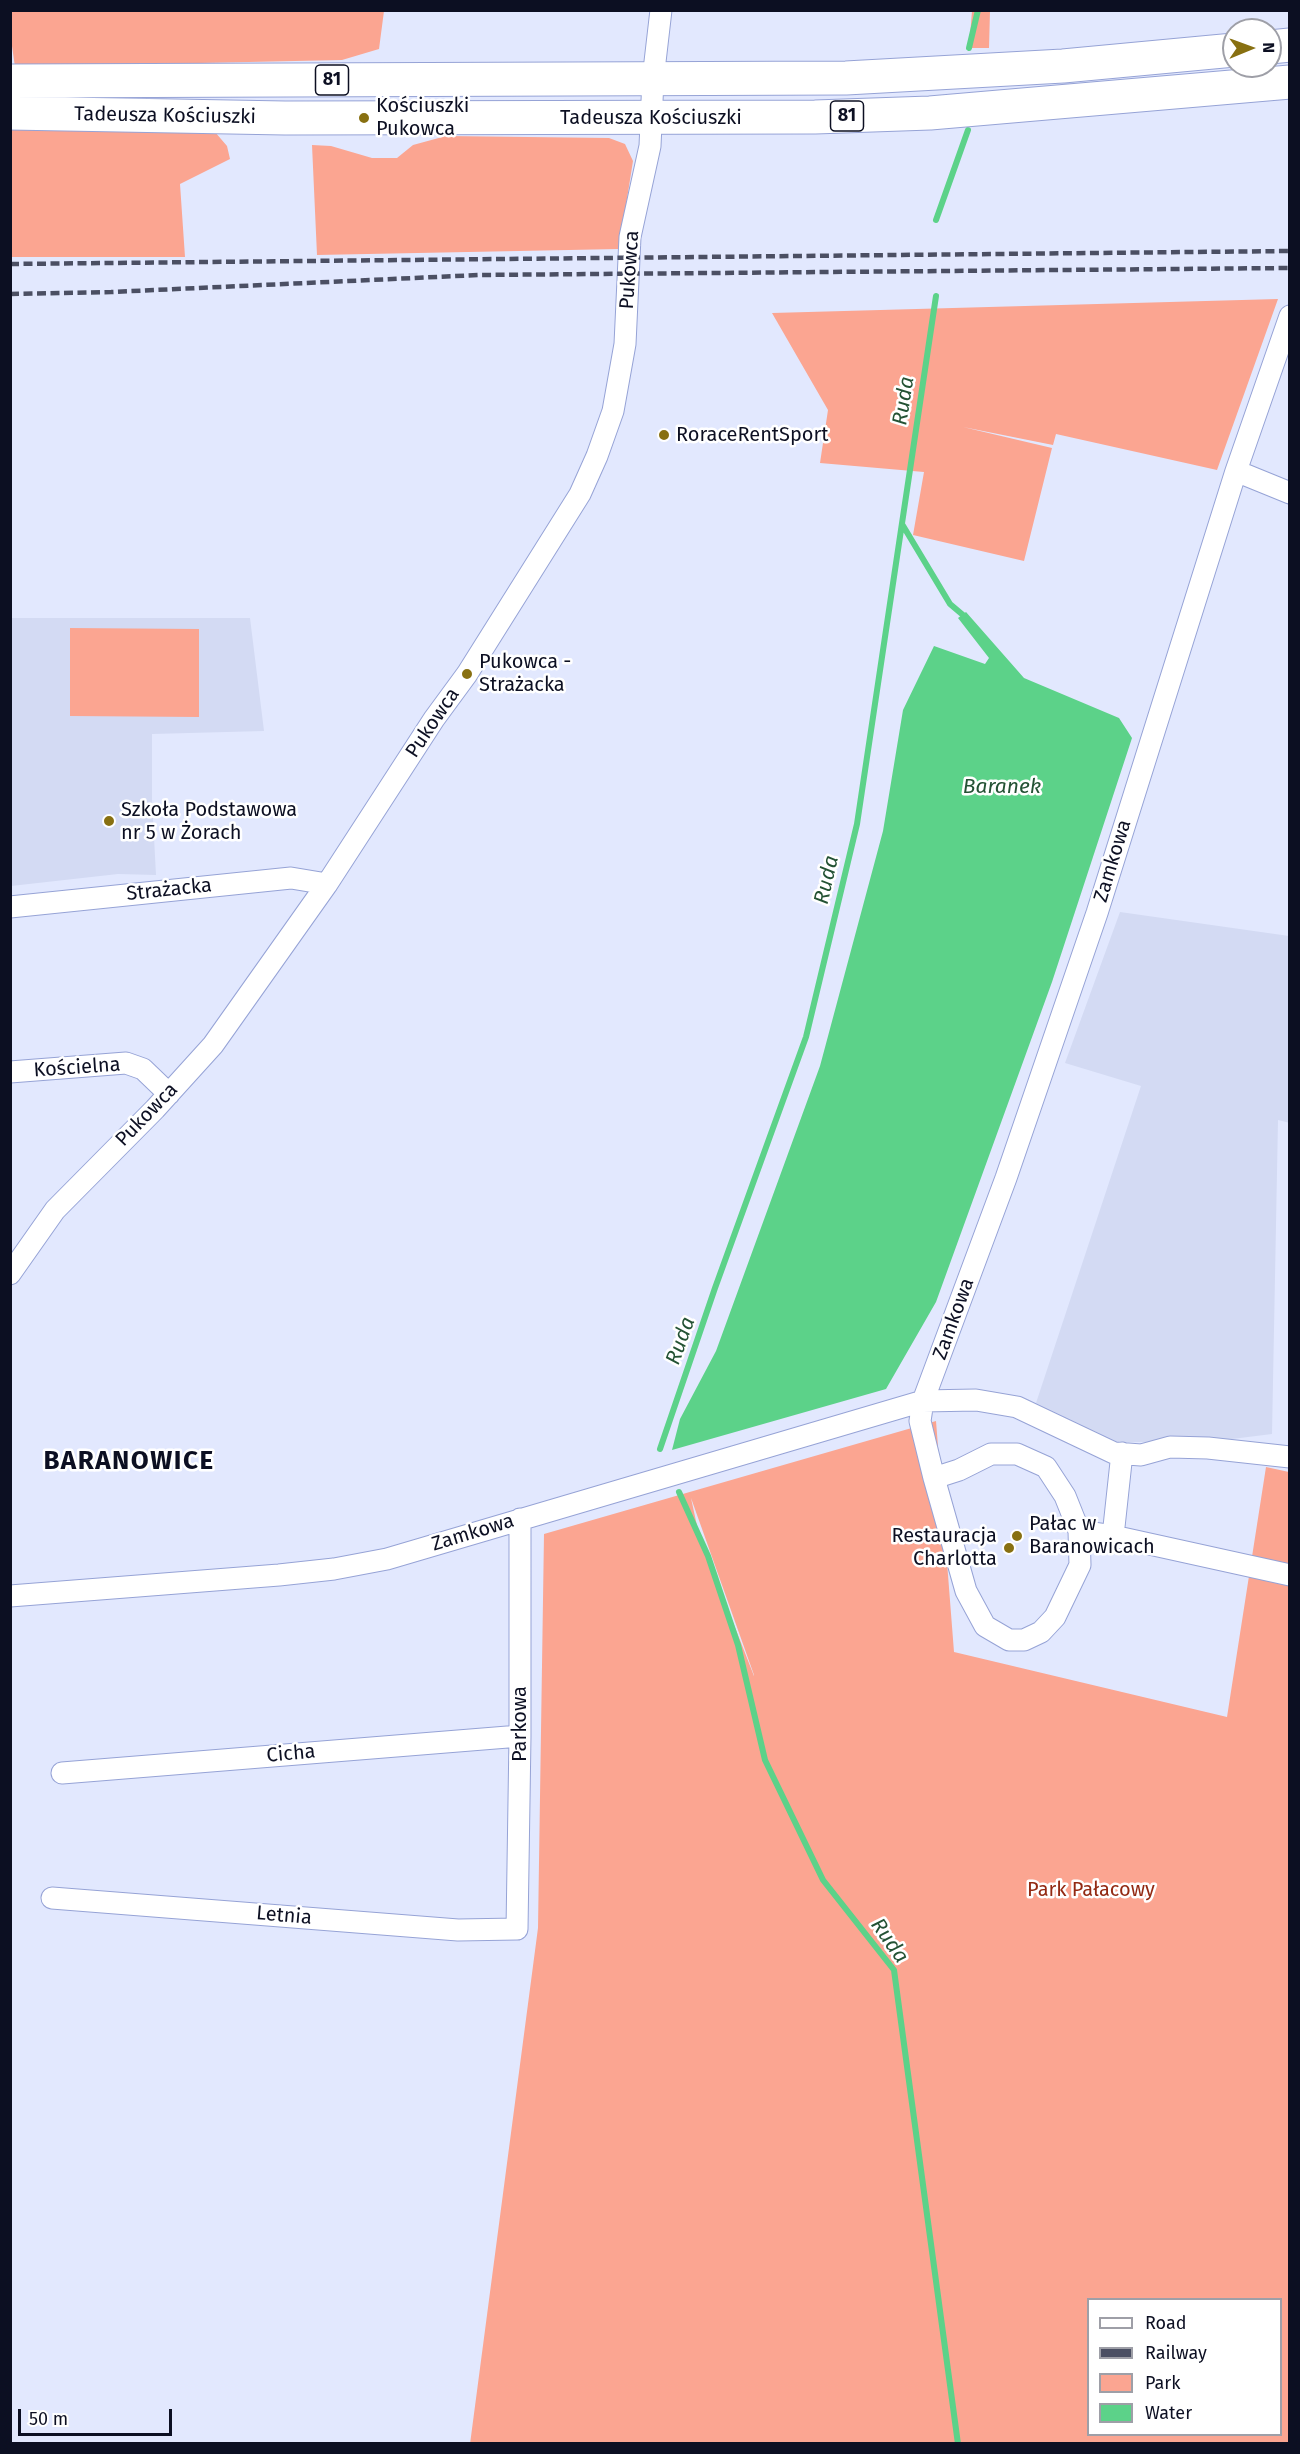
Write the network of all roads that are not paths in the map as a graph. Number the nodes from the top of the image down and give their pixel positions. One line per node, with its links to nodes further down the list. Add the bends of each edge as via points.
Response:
1 (661, 10): 3 (street, Pukowca)
2 (1222, 51): 3 (main road, Tadeusza Kościuszki / 81, via 920,76)
3 (652, 79): 4 (main road, Tadeusza Kościuszki / 81); 7 (street, Pukowca)
4 (10, 81)
5 (1290, 82): 7 (main road, Tadeusza Kościuszki / 81, via 930,112)
6 (10, 113): 7 (main road, Tadeusza Kościuszki / 81)
7 (652, 118): 11 (street, Pukowca, via 650,146 630,237 626,344 613,411 597,456 567,516)
8 (1290, 316): 9 (street, Zamkowa)
9 (1236, 471): 10 (street); 16 (street, Zamkowa, via 1097,912 1010,1167)
10 (1290, 493)
11 (327, 884): 12 (street, Strażacka, via 291,878); 14 (street, Pukowca, via 213,1045)
12 (10, 907)
13 (10, 1072): 14 (street, Kościelna, via 126,1063 143,1069)
14 (169, 1094): 15 (street, Pukowca, via 55,1210)
15 (10, 1274)
16 (923, 1401): 17 (street, Zamkowa, via 976,1400 1017,1407 1114,1453); 19 (street, via 920,1421); 20 (street, Zamkowa)
17 (1122, 1453): 18 (street, Zamkowa, via 1141,1455 1170,1447); 22 (street)
18 (1290, 1457)
19 (934, 1478): 21 (street, via 992,1454 1017,1454 1046,1467 1065,1496); 21 (street, via 966,1591 985,1626 1009,1640 1024,1640 1041,1632 1055,1617 1080,1565)
20 (519, 1519): 24 (street, Zamkowa, via 387,1559 334,1569); 25 (street, Parkowa)
21 (1079, 1532): 22 (street)
22 (1113, 1536): 23 (street)
23 (1290, 1575)
24 (10, 1596)
25 (520, 1736): 26 (street, Cicha); 28 (street, Parkowa)
26 (62, 1773)
27 (52, 1898): 28 (street, Letnia, via 459,1930)
28 (517, 1929)

